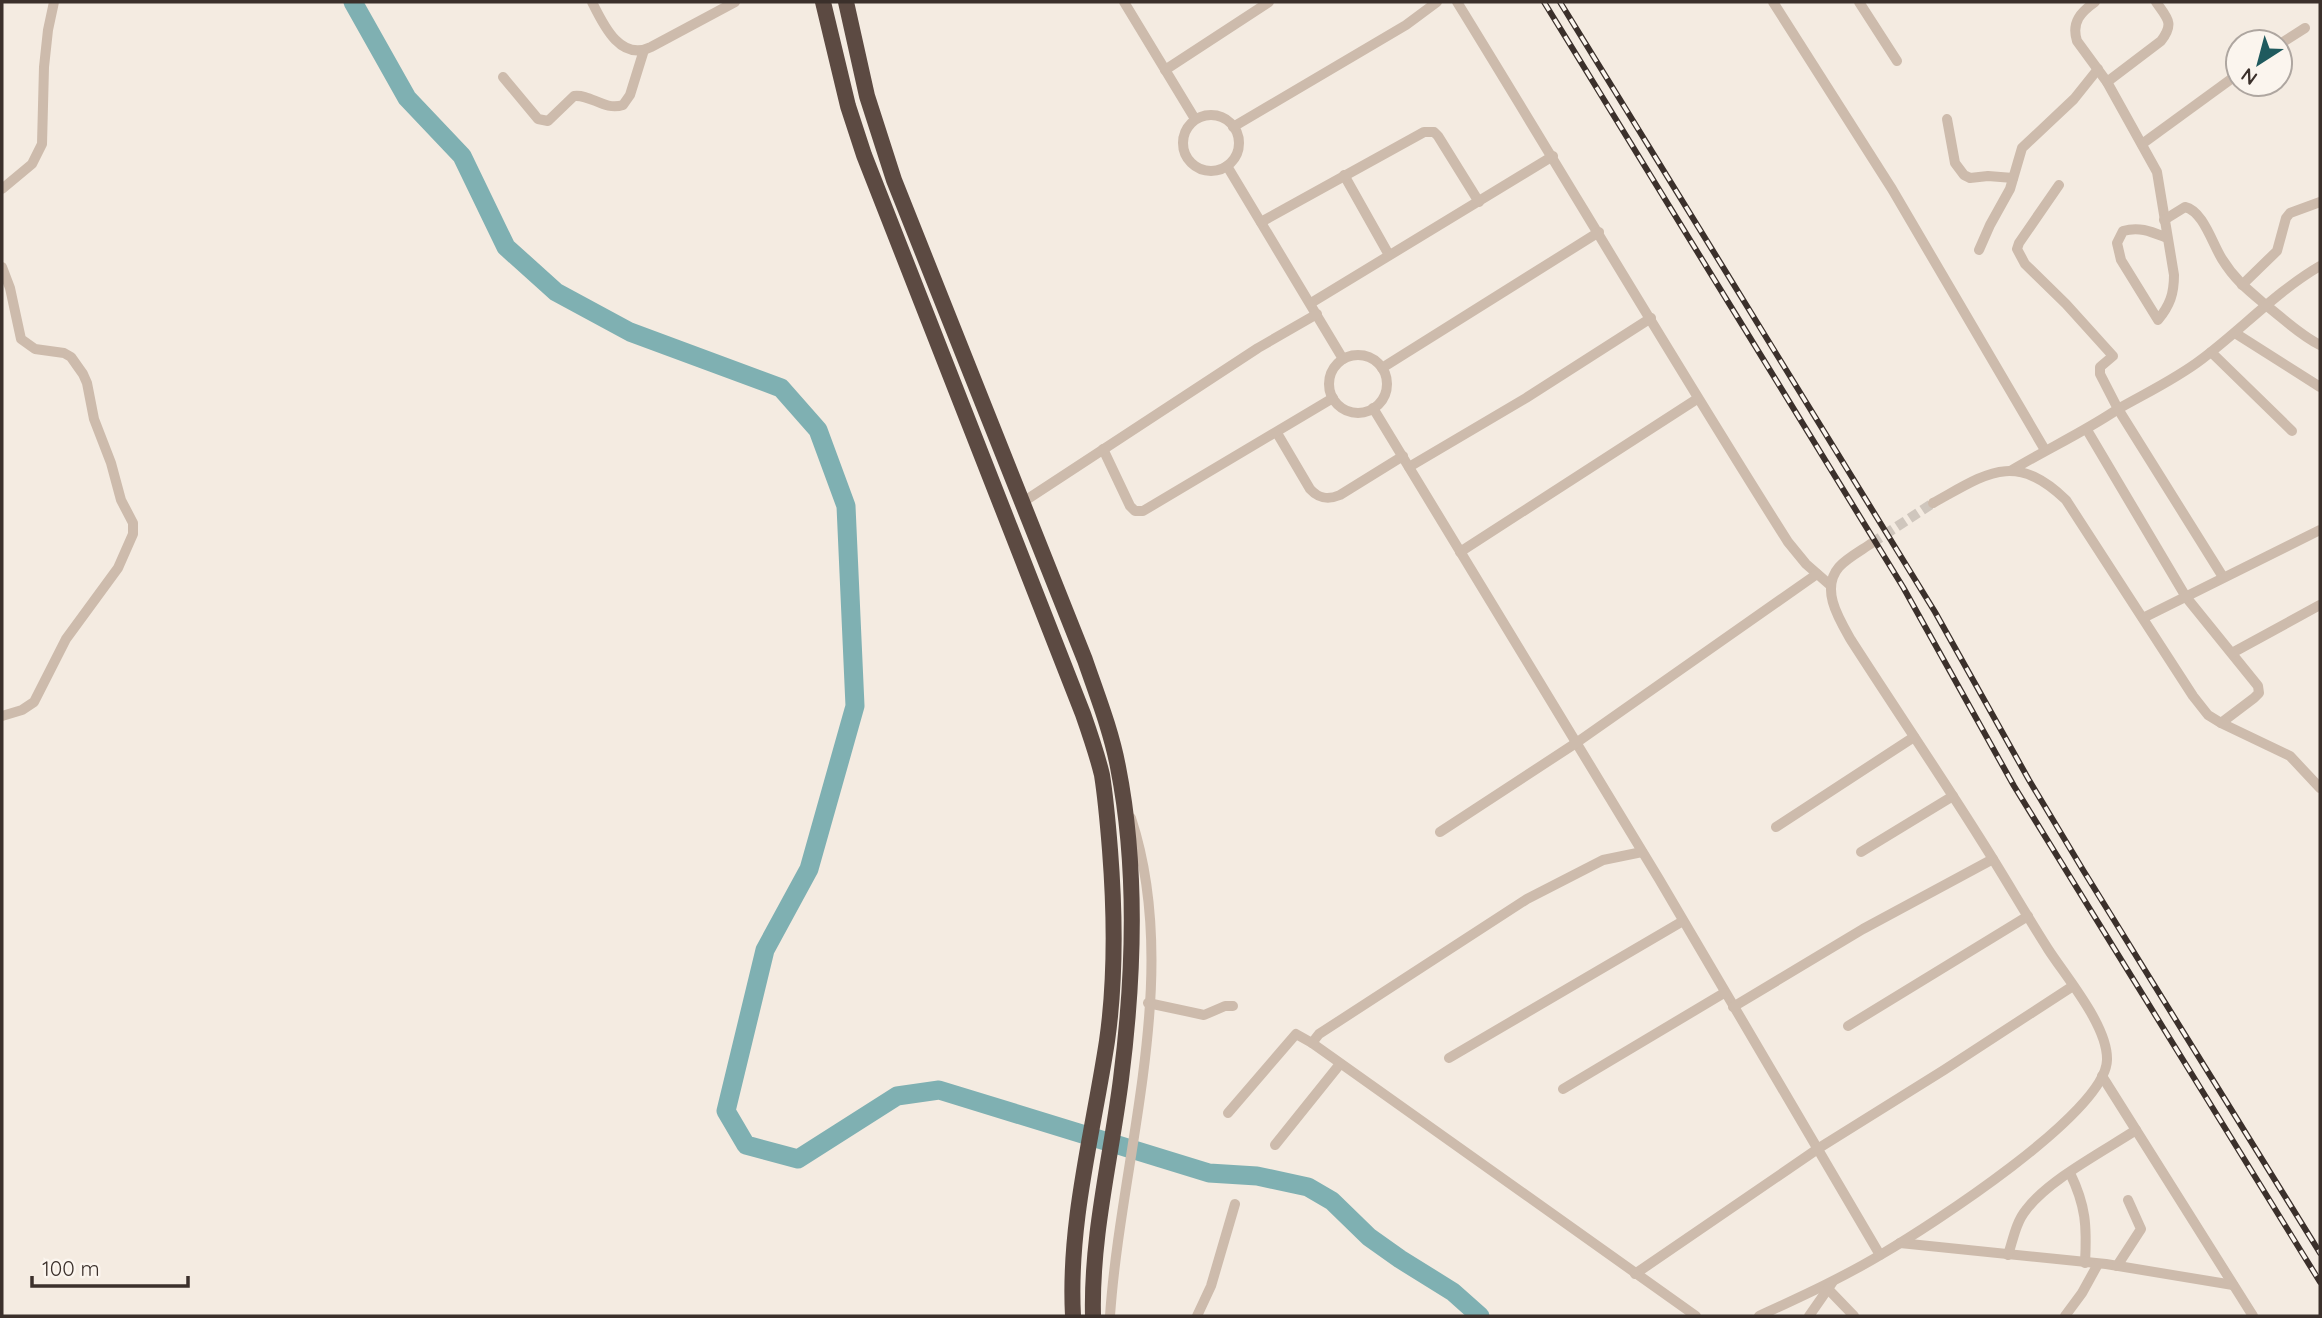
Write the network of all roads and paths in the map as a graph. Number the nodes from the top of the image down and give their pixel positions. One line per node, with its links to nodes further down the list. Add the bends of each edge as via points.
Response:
1 (54, 2): 32 (street, via 44,67 42,144 32,164)
2 (592, 2): 16 (street, via 615,40)
3 (735, 2): 16 (street)
4 (823, 2): 118 (highway, via 864,155 1079,703 1106,799 1114,962 1108,1032 1083,1167 1073,1260)
5 (846, 2): 65 (highway, via 867,96 894,180)
6 (1124, 2): 19 (street)
7 (1269, 2): 19 (street)
8 (1437, 2): 25 (street)
9 (1457, 2): 27 (street)
10 (1773, 2): 61 (street, via 1892,189)
11 (1859, 2): 17 (street)
12 (2095, 2): 18 (street, via 2081,12 2075,33)
13 (2156, 2): 21 (street, via 2170,26 2168,33)
14 (2305, 28): 15 (street)
15 (2294, 35)
16 (644, 50): 20 (street, via 623,105 610,107 574,96 548,121 538,119)
17 (1897, 61)
18 (2098, 69): 21 (street); 30 (street, via 2074,99 2022,148)
19 (1165, 70): 24 (street)
20 (503, 77)
21 (2107, 82): 26 (street)
22 (2224, 84): 26 (street)
23 (1947, 119): 30 (street, via 1955,163 1964,175)
24 (1195, 120): 25 (street, via 1218,116); 28 (street, via 1184,136 1190,162 1206,170)
25 (1234, 127): 28 (street, via 1238,145)
26 (2142, 144): 35 (street, via 2157,172)
27 (1553, 156): 33 (street); 37 (street)
28 (1227, 166): 36 (street)
29 (1344, 176): 33 (street, via 1429,131 1438,136); 36 (street); 40 (street)
30 (2013, 178): 39 (street)
31 (2059, 185): 56 (street, via 2017,249 2025,264 2113,356 2100,367 2099,374)
32 (2, 189)
33 (1479, 202): 40 (street)
34 (2320, 202): 43 (street, via 2290,213 2277,251)
35 (2164, 220): 38 (street); 43 (street, via 2185,206 2192,208)
36 (1261, 222): 45 (street)
37 (1599, 232): 46 (street); 51 (street)
38 (2167, 238): 38 (street, via 2174,291 2158,320 2121,260 2117,243 2123,231 2133,228)
39 (1979, 250)
40 (1389, 255): 45 (street)
41 (2320, 266): 44 (street)
42 (2, 267): 77 (street, via 22,339 35,349 64,353 83,374 121,500 133,523 131,541 118,568 72,629 34,702)
43 (2242, 285): 44 (street)
44 (2267, 306): 47 (street); 48 (street)
45 (1314, 308): 50 (street); 60 (street)
46 (1651, 318): 54 (street); 63 (street)
47 (2235, 334): 49 (street); 52 (street)
48 (2320, 345)
49 (2211, 352): 56 (street); 58 (street)
50 (1343, 359): 51 (street, via 1369,357); 53 (street, via 1329,381)
51 (1382, 368): 55 (street, via 1385,394)
52 (2320, 387)
53 (1333, 398): 55 (street, via 1347,410); 59 (street)
54 (1697, 399): 69 (street); 70 (street, via 1788,542)
55 (1373, 408): 62 (street)
56 (2118, 409): 57 (street); 71 (street)
57 (2087, 430): 61 (street); 73 (street)
58 (2292, 431)
59 (1277, 433): 60 (street, via 1143,511 1130,506); 62 (street, via 1310,489 1324,498 1340,495)
60 (1103, 449): 65 (street)
61 (2046, 450): 64 (street)
62 (1403, 456): 63 (street)
63 (1409, 467): 69 (street)
64 (2012, 470): 66 (street, via 1987,474); 75 (street, via 2051,485 2066,500)
65 (1023, 502): 81 (highway, via 1099,700)
66 (1933, 503)
67 (2320, 530): 71 (street)
68 (1872, 543): 72 (street, via 1839,567)
69 (1460, 552): 80 (street)
70 (1817, 574): 72 (street); 80 (street)
71 (2223, 578): 73 (street)
72 (1830, 585): 79 (street, via 1836,613)
73 (2186, 597): 75 (street); 76 (street)
74 (2320, 605): 76 (street)
75 (2143, 618): 78 (street, via 2193,696)
76 (2232, 653): 78 (street, via 2255,679 2259,693)
77 (2, 716)
78 (2221, 723): 82 (street, via 2290,756)
79 (1914, 737): 83 (street); 84 (street)
80 (1576, 743): 85 (street); 86 (street)
81 (1121, 785): 93 (street, via 1142,850 1146,879 1151,938); 119 (highway, via 1130,883 1130,955 1116,1114 1094,1260)
82 (2320, 788)
83 (1952, 796): 87 (street); 88 (street)
84 (1776, 827)
85 (1440, 832)
86 (1643, 852): 90 (street); 97 (street, via 1603,860 1527,899)
87 (1861, 852)
88 (1993, 859): 89 (street); 95 (street)
89 (2028, 916): 91 (street); 96 (street)
90 (1683, 921): 92 (street); 98 (street)
91 (2073, 986): 100 (street, via 2101,1034 2107,1060); 105 (street)
92 (1724, 993): 95 (street); 101 (street)
93 (1149, 1003): 94 (street, via 1204,1015); 120 (street)
94 (1233, 1006)
95 (1733, 1007): 105 (street)
96 (1848, 1026)
97 (1312, 1043): 99 (street); 102 (street, via 1296,1034)
98 (1449, 1058)
99 (1340, 1064): 104 (street); 115 (street)
100 (2102, 1076): 103 (street); 109 (street, via 2086,1101 2034,1148)
101 (1563, 1089)
102 (1228, 1113)
103 (2136, 1130): 106 (street); 117 (street)
104 (1275, 1145)
105 (1819, 1148): 110 (street); 115 (street)
106 (2070, 1173): 111 (street, via 2025,1210); 112 (street, via 2087,1226)
107 (2128, 1200): 114 (street, via 2141,1229)
108 (1235, 1204): 121 (street, via 1211,1286)
109 (1900, 1243): 110 (street); 111 (street)
110 (1880, 1255): 116 (street)
111 (2008, 1255): 112 (street)
112 (2085, 1263): 113 (street)
113 (2098, 1264): 114 (street); 126 (street)
114 (2117, 1266): 117 (street)
115 (1634, 1274): 122 (street)
116 (1831, 1285): 123 (street); 124 (street); 125 (street)
117 (2233, 1285): 127 (street)
118 (1073, 1316)
119 (1093, 1316)
120 (1110, 1316)
121 (1197, 1316)
122 (1696, 1316)
123 (1759, 1316)
124 (1809, 1316)
125 (1854, 1316)
126 (2065, 1316)
127 (2253, 1316)

